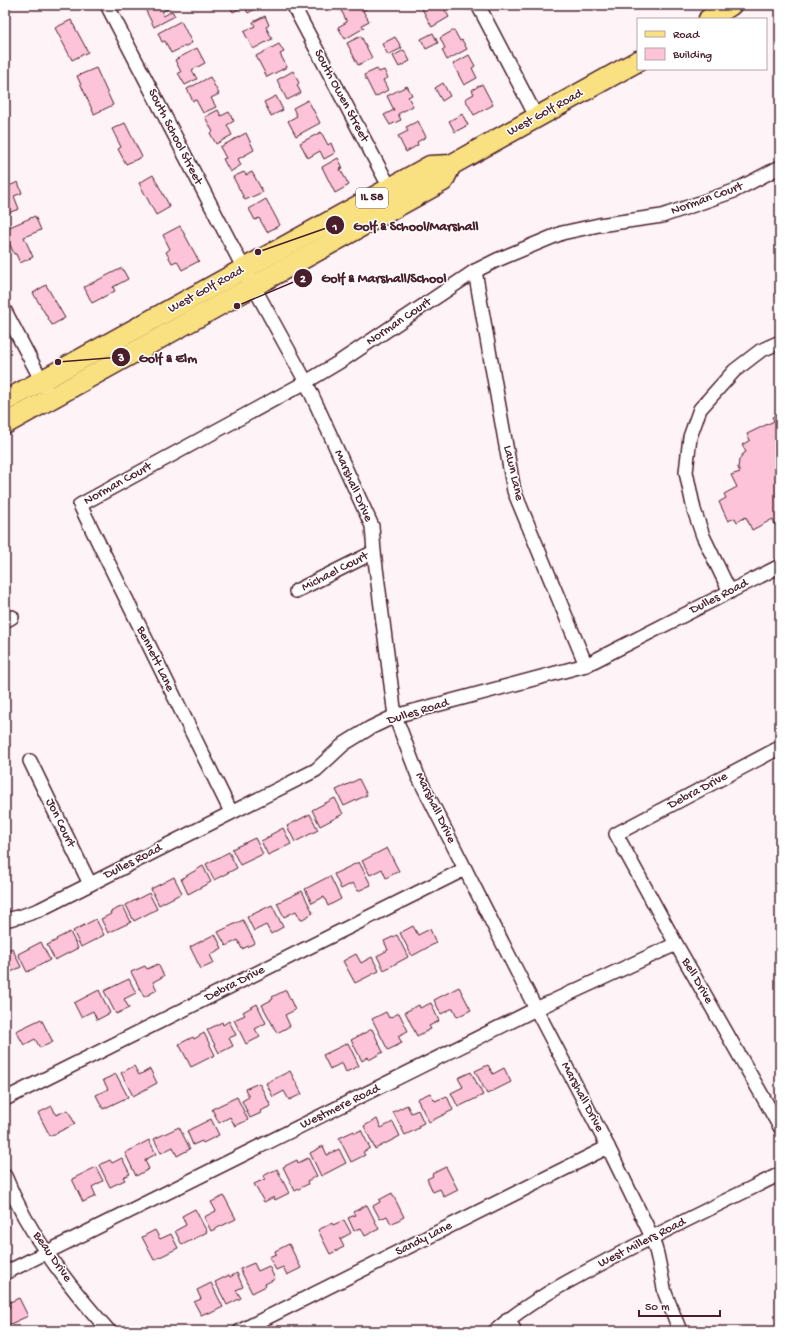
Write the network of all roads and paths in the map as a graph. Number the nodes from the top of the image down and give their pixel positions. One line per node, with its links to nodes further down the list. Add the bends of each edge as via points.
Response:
1 (107, 5): 11 (street, South School Street)
2 (293, 5): 10 (street, South Owen Street)
3 (478, 5): 7 (street)
4 (731, 5): 5 (main road)
5 (711, 18)
6 (637, 62): 7 (main road, West Golf Road / IL 58)
7 (537, 118): 8 (main road, West Golf Road / IL 58)
8 (451, 165): 10 (main road, West Golf Road / IL 58, via 430,166); 13 (main road, West Golf Road / IL 58, via 443,181)
9 (780, 167): 12 (street, Norman Court, via 734,191 662,216 562,233)
10 (390, 188): 11 (main road, West Golf Road / IL 58)
11 (244, 269): 13 (street, Marshall Drive); 16 (main road, West Golf Road / IL 58)
12 (475, 272): 17 (street, Norman Court); 26 (street, Lawn Lane, via 514,491)
13 (253, 286): 17 (street, Marshall Drive); 18 (main road, West Golf Road / IL 58)
14 (5, 311): 16 (street)
15 (780, 342): 25 (street, via 760,351 734,371 700,409 690,437 686,472 694,510 703,536)
16 (41, 381): 18 (street); 19 (main road, West Golf Road / IL 58)
17 (306, 382): 21 (street, Norman Court); 22 (street, Marshall Drive, via 372,526)
18 (51, 398): 20 (main road, West Golf Road / IL 58)
19 (5, 401)
20 (5, 424)
21 (80, 505): 30 (street, Bennett Lane)
22 (374, 552): 24 (street, Michael Court); 27 (street, Marshall Drive)
23 (780, 566): 25 (street, Dulles Road)
24 (296, 591)
25 (730, 592): 26 (street, Dulles Road)
26 (586, 665): 27 (street, Dulles Road)
27 (395, 716): 30 (street, Dulles Road, via 344,744 316,770); 32 (street, Marshall Drive, via 418,776)
28 (780, 749): 31 (street, Debra Drive)
29 (30, 761): 33 (street, Jon Court)
30 (231, 812): 33 (street, Dulles Road)
31 (616, 834): 35 (street, Bell Drive)
32 (465, 869): 36 (street, Marshall Drive); 37 (street, Debra Drive)
33 (90, 884): 34 (street, Dulles Road, via 39,910)
34 (5, 920)
35 (676, 944): 36 (street, Westmere Road); 38 (street, Bell Drive)
36 (536, 1009): 39 (street, Marshall Drive); 43 (street, Westmere Road)
37 (5, 1099)
38 (780, 1127)
39 (608, 1147): 42 (street, Marshall Drive); 47 (street, Sandy Lane)
40 (780, 1174): 42 (street, West Millers Road)
41 (5, 1176): 43 (street, Beau Drive)
42 (652, 1237): 45 (street, West Millers Road, via 556,1287); 50 (street, Marshall Drive, via 665,1293)
43 (46, 1253): 44 (street, Westmere Road); 46 (street, Beau Drive)
44 (5, 1273)
45 (508, 1320): 48 (street, West Millers Road); 49 (street)
46 (109, 1331)
47 (240, 1331)
48 (495, 1331)
49 (515, 1331)
50 (680, 1331)

